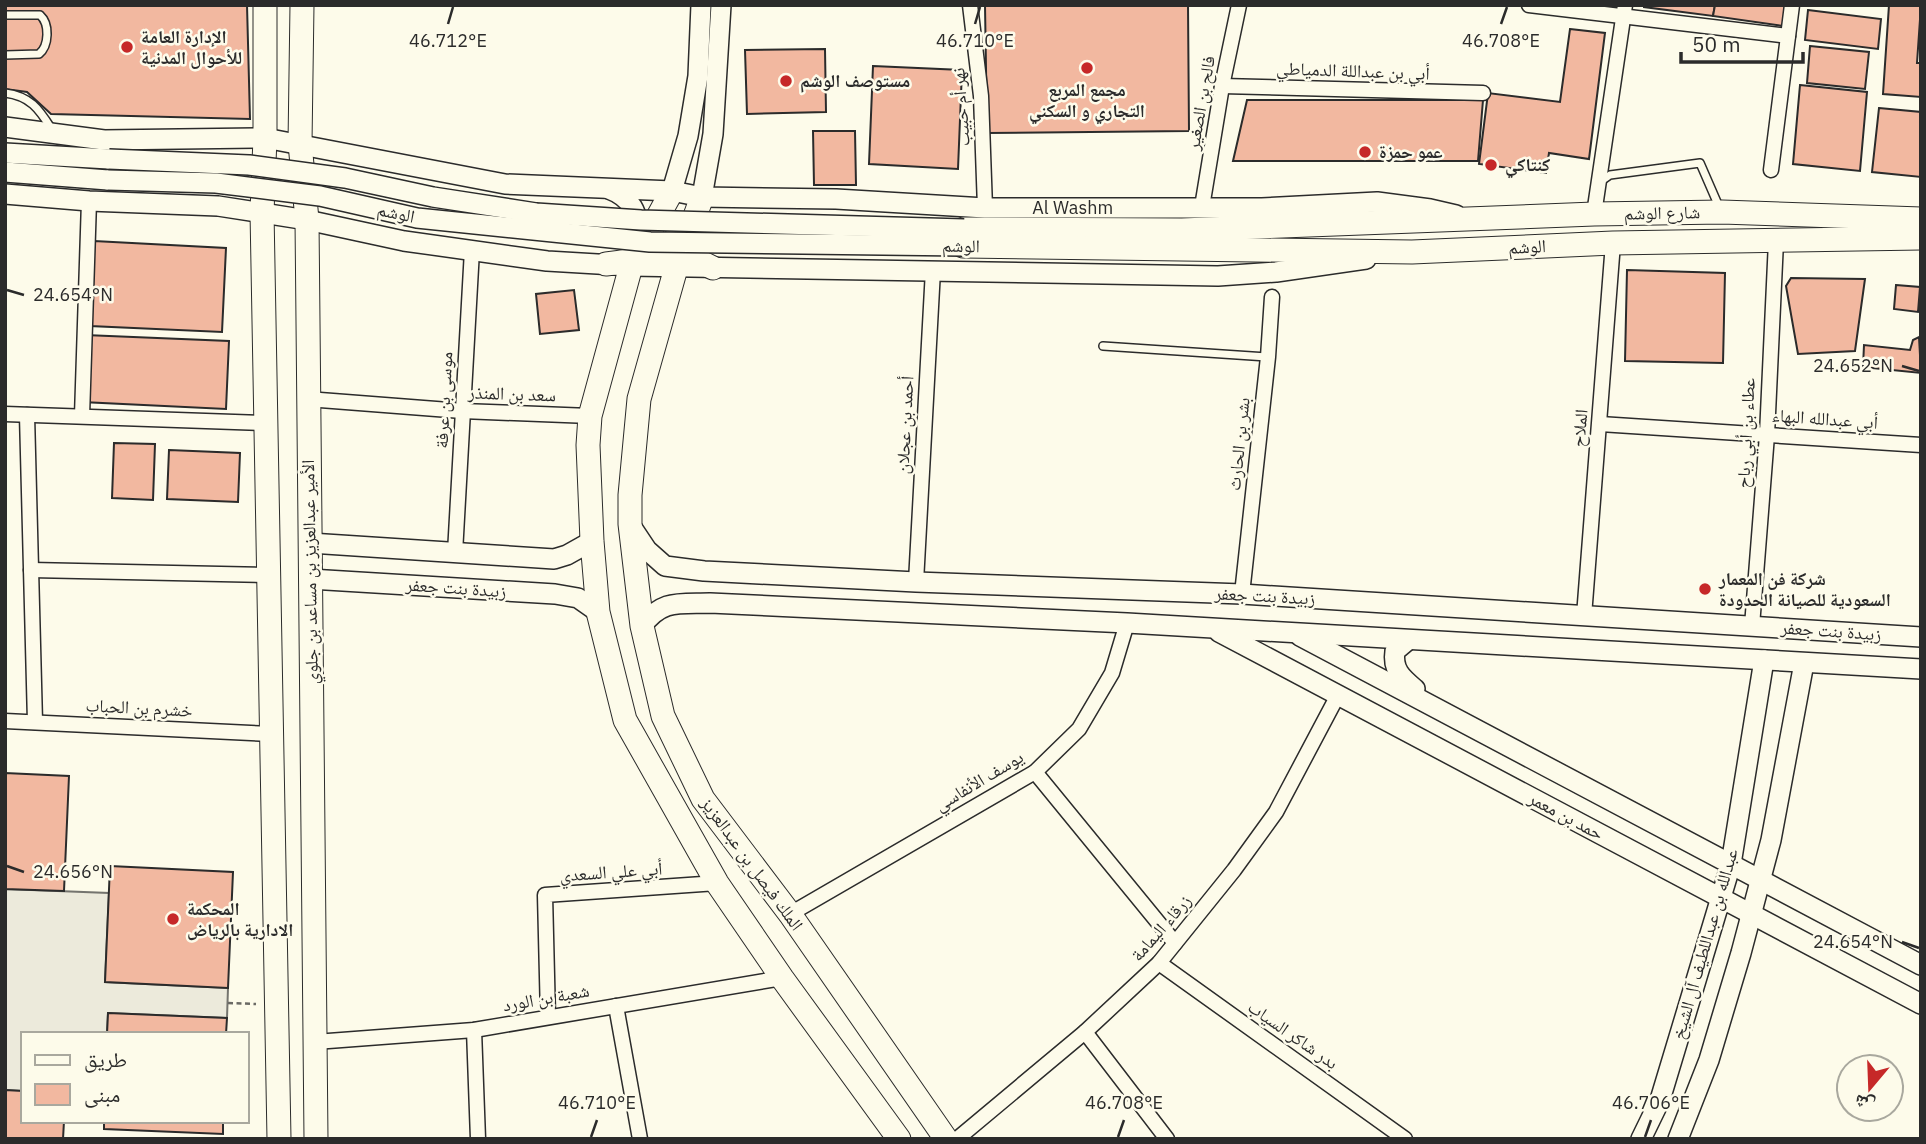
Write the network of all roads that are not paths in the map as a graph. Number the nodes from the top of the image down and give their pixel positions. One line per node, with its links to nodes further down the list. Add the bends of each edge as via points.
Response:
1 (265, 5): 18 (main road)
2 (302, 5): 19 (main road, الأمير عبدالعزيز بن مساعد بن جلوي)
3 (701, 5): 25 (street, via 698,76)
4 (721, 5): 27 (street, via 713,134)
5 (970, 5): 31 (street, نهر أم حبيب, via 981,96)
6 (1239, 5): 13 (street, فالح بن الصغير)
7 (1529, 5): 9 (street)
8 (1792, 5): 11 (street)
9 (1624, 11): 11 (street); 23 (street)
10 (5, 15): 12 (lane, via 40,15 46,24 43,51)
11 (1788, 36): 21 (street)
12 (5, 55)
13 (1222, 86): 15 (street, أبي بن عبداللة الدمياطي); 30 (street, فالح بن الصغير)
14 (5, 93): 17 (lane, via 35,104)
15 (1483, 93)
16 (5, 130): 17 (street)
17 (47, 134): 18 (street, via 104,140)
18 (265, 138): 19 (street); 32 (main road)
19 (300, 143): 24 (street, via 505,184); 37 (main road, الأمير عبدالعزيز بن مساعد بن جلوي)
20 (5, 153): 39 (street, الوشم, bridge, via 249,165 345,177 536,213)
21 (1771, 170)
22 (5, 172): 39 (street, الوشم, bridge, via 216,183 320,196 416,218 650,242)
23 (1598, 184): 33 (lane, via 1610,175 1700,163); 34 (street)
24 (609, 188): 25 (street); 47 (street, via 631,202 638,228 628,251)
25 (672, 191): 27 (street, Al Washm); 44 (main road, via 669,214); 46 (main road, الملك فيصل بن عبدالعزيز)
26 (5, 194): 29 (street, الوشم)
27 (702, 197): 28 (street, Al Washm); 44 (main road, الملك فيصل بن عبدالعزيز)
28 (836, 199): 31 (street, Al Washm); 49 (street, via 813,203 798,221 796,233 797,245 811,263)
29 (89, 201): 32 (street, الوشم); 58 (street)
30 (1202, 207): 31 (street, Al Washm); 35 (street, Al Washm, via 1377,202)
31 (985, 208)
32 (262, 212): 37 (street, الوشم); 60 (main road)
33 (1722, 212): 34 (main road, شارع الوشم); 36 (main road, شارع الوشم)
34 (1594, 214): 35 (main road, شارع الوشم)
35 (1474, 219): 38 (main road, شارع الوشم)
36 (1921, 219)
37 (307, 220): 43 (street, الوشم); 54 (main road, الأمير عبدالعزيز بن مساعد بن جلوي)
38 (1404, 222): 39 (main road, الوشم)
39 (964, 237): 45 (main road, الوشم)
40 (1921, 238): 41 (main road, الوشم)
41 (1776, 241): 42 (main road, الوشم); 62 (street, عطاء بن أبي رباح)
42 (1614, 243): 45 (main road, الوشم); 61 (street, الملاح)
43 (472, 250): 47 (street, الوشم); 55 (street, موسى بن عرفة)
44 (678, 252): 46 (main road, via 664,249); 48 (main road); 64 (main road, الملك فيصل بن عبدالعزيز, via 639,399)
45 (1412, 252): 50 (street, via 1218,276)
46 (632, 263): 47 (main road); 59 (main road, الملك فيصل بن عبدالعزيز)
47 (606, 264)
48 (713, 268): 49 (street)
49 (833, 270): 50 (street)
50 (933, 270): 73 (street, أحمد بن عجلان)
51 (1272, 297): 53 (street, بشر بن الحارث)
52 (1103, 346): 53 (lane)
53 (1268, 357): 75 (street, بشر بن الحارث)
54 (307, 399): 55 (street, سعد بن المنذر); 66 (main road, الأمير عبدالعزيز بن مساعد بن جلوي)
55 (462, 411): 59 (street, سعد بن المنذر); 67 (street, موسى بن عرفة)
56 (5, 414): 57 (street)
57 (27, 415): 58 (street); 69 (street)
58 (82, 416): 60 (street)
59 (590, 416): 65 (main road, الملك فيصل بن عبدالعزيز)
60 (265, 424): 71 (main road)
61 (1600, 424): 62 (street, أبي عبدالله البهاء); 80 (street, الملاح)
62 (1767, 435): 63 (street, أبي عبدالله البهاء); 83 (street, عطاء بن أبي رباح)
63 (1921, 445)
64 (630, 524): 70 (street, زبيدة بنت جعفر, via 647,550 665,566); 82 (main road, الملك فيصل بن عبدالعزيز)
65 (592, 541): 68 (street, زبيدة بنت جعفر, via 554,559); 79 (main road, الملك فيصل بن عبدالعزيز)
66 (310, 543): 67 (street, زبيدة بنت جعفر); 72 (main road, الأمير عبدالعزيز بن مساعد بن جلوي)
67 (455, 553): 68 (street, زبيدة بنت جعفر)
68 (532, 558): 74 (street, via 548,569 549,577 542,590)
69 (31, 570): 71 (street); 95 (street)
70 (704, 571): 73 (street, زبيدة بنت جعفر); 76 (street, via 696,575 691,587 695,596)
71 (268, 575): 96 (main road)
72 (310, 579): 74 (street, زبيدة بنت جعفر); 113 (main road, الأمير عبدالعزيز بن مساعد بن جلوي)
73 (916, 582): 75 (street, زبيدة بنت جعفر)
74 (533, 593): 79 (street, زبيدة بنت جعفر, via 578,598)
75 (1242, 594): 77 (street, زبيدة بنت جعفر)
76 (710, 603): 81 (street, زبيدة بنت جعفر); 82 (street, زبيدة بنت جعفر, via 667,604)
77 (1417, 606): 78 (street, زبيدة بنت جعفر); 87 (street, via 1434,611 1442,628 1435,636)
78 (1499, 611): 80 (street, زبيدة بنت جعفر); 88 (street, via 1483,616 1478,632 1482,640)
79 (598, 612): 100 (main road, الملك فيصل بن عبدالعزيز, via 625,720)
80 (1584, 616): 83 (street, زبيدة بنت جعفر)
81 (1127, 623): 84 (street, زبيدة بنت جعفر); 97 (street, يوسف الأنفاسي, via 1112,673 1079,729)
82 (642, 626): 102 (main road, الملك فيصل بن عبدالعزيز, via 663,716 703,799)
83 (1752, 626): 86 (street, زبيدة بنت جعفر)
84 (1212, 628): 85 (street, زبيدة بنت جعفر); 92 (street, حمد بن معمر)
85 (1295, 633): 87 (street, زبيدة بنت جعفر); 93 (street, حمد بن معمر)
86 (1921, 637)
87 (1414, 640): 88 (street, زبيدة بنت جعفر); 93 (street, via 1395,651 1395,666 1399,676)
88 (1500, 645): 89 (street, زبيدة بنت جعفر)
89 (1764, 660): 90 (street, زبيدة بنت جعفر); 98 (street, عبدالله بن عبداللطيف آل الشيخ)
90 (1804, 663): 91 (street, زبيدة بنت جعفر); 99 (street, عبدالله بن عبداللطيف آل الشيخ, via 1771,840)
91 (1921, 669)
92 (1338, 695): 101 (street, حمد بن معمر); 104 (street, زرقاء اليمامة, via 1276,812)
93 (1434, 706): 98 (street, حمد بن معمر)
94 (5, 721): 95 (street, خشرم بن الحباب)
95 (35, 722): 96 (street, خشرم بن الحباب)
96 (271, 734): 114 (main road)
97 (1035, 772): 102 (street, يوسف الأنفاسي); 104 (street)
98 (1731, 864): 99 (street, حمد بن معمر); 101 (street, عبدالله بن عبداللطيف آل الشيخ)
99 (1759, 879): 103 (street, عبدالله بن عبداللطيف آل الشيخ); 106 (street, حمد بن معمر)
100 (717, 883): 107 (main road, الملك فيصل بن عبدالعزيز); 110 (street, أبي علي السعدي, via 544,895)
101 (1719, 897): 103 (street, حمد بن معمر); 123 (street, عبدالله بن عبداللطيف آل الشيخ, via 1660,1100)
102 (790, 914): 119 (main road, الملك فيصل بن عبدالعزيز)
103 (1751, 914): 108 (street, حمد بن معمر); 124 (street, عبدالله بن عبداللطيف آل الشيخ, via 1709,1060)
104 (1175, 943): 105 (street, زرقاء اليمامة)
105 (1159, 963): 112 (street, زرقاء اليمامة); 122 (street, بدر شاكر السياب)
106 (1921, 965)
107 (782, 978): 109 (street, شعبة بن الورد); 118 (main road, الملك فيصل بن عبدالعزيز)
108 (1921, 1004)
109 (616, 1006): 110 (street, شعبة بن الورد); 117 (street)
110 (548, 1017): 111 (street, شعبة بن الورد)
111 (474, 1030): 113 (street, شعبة بن الورد); 116 (street)
112 (1085, 1032): 120 (street, زرقاء اليمامة); 121 (street)
113 (315, 1042): 115 (main road, الأمير عبدالعزيز بن مساعد بن جلوي)
114 (279, 1139)
115 (316, 1139)
116 (478, 1139)
117 (640, 1139)
118 (899, 1139)
119 (946, 1139)
120 (957, 1139)
121 (1167, 1139)
122 (1405, 1139)
123 (1641, 1139)
124 (1678, 1139)

